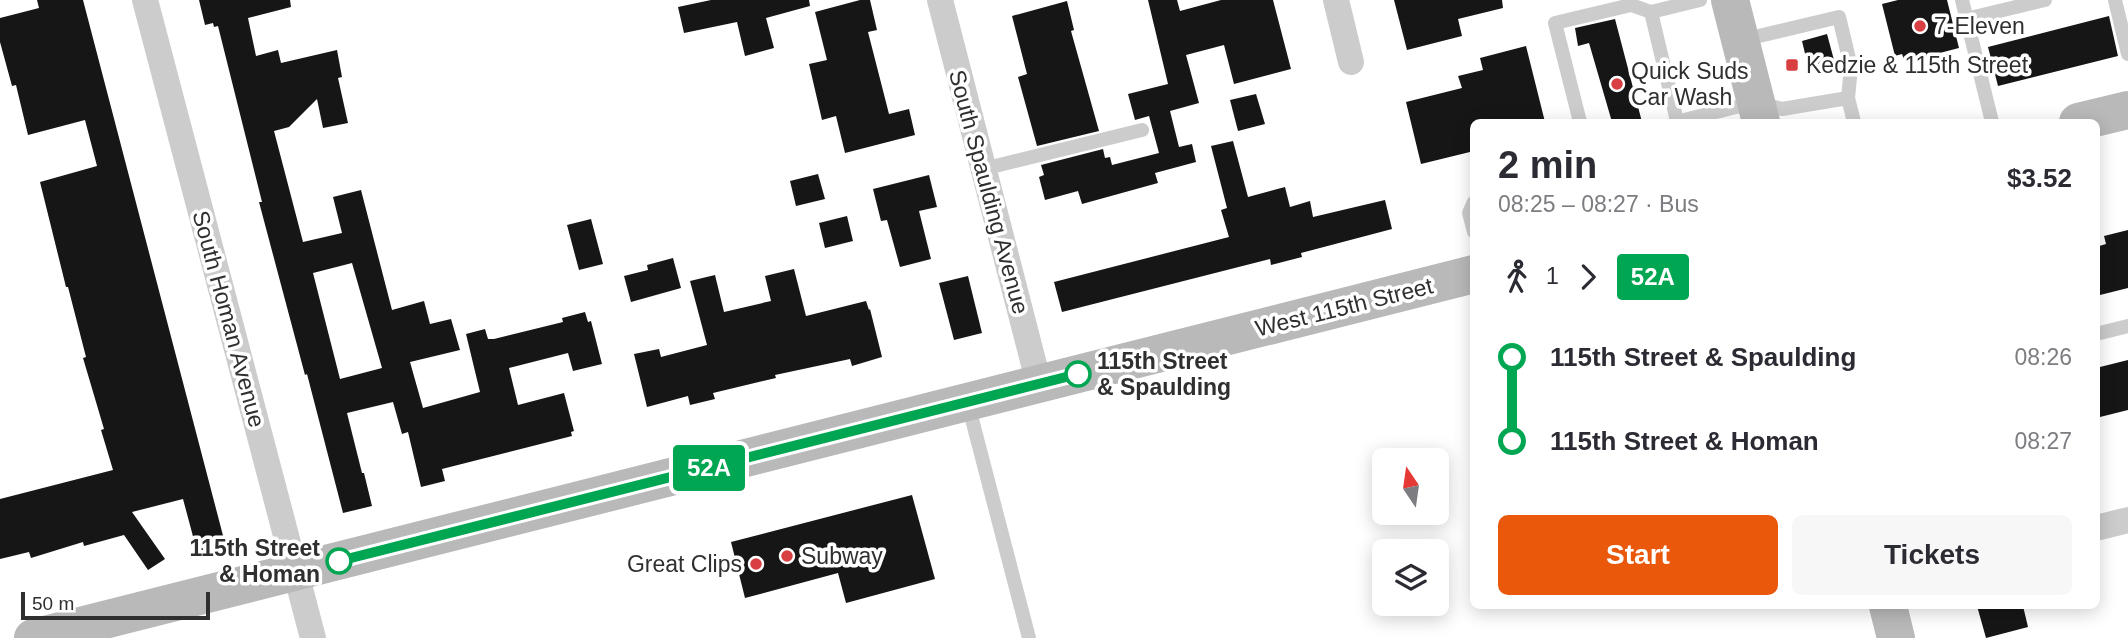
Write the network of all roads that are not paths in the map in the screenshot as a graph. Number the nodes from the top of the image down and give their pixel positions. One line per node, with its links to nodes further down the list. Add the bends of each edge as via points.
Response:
1 (145, 0): 32 (street, South Homan Avenue)
2 (940, 0): 24 (street, South Spaulding Avenue)
3 (1335, 0): 13 (street)
4 (1700, 0): 9 (lane)
5 (1730, 0): 11 (street)
6 (1962, 0): 10 (lane)
7 (2045, 0): 10 (lane)
8 (2115, 0): 12 (lane)
9 (1651, 12): 17 (lane, via 1631,5 1555,23); 18 (lane)
10 (1966, 19): 21 (lane)
11 (1741, 41): 14 (lane, via 1839,18 1851,67); 16 (street)
12 (2128, 54)
13 (1351, 62)
14 (1848, 98): 16 (lane); 20 (lane)
15 (2128, 110): 22 (street)
16 (1759, 112): 19 (lane)
17 (1579, 119)
18 (1676, 119)
19 (1702, 119)
20 (1853, 119)
21 (1991, 119)
22 (2090, 119)
23 (1142, 130): 24 (lane)
24 (984, 169): 28 (street, South Spaulding Avenue)
25 (1470, 275): 28 (street, West 115th Street)
26 (2128, 326): 27 (lane)
27 (2100, 333)
28 (1039, 384): 29 (street, West 115th Street)
29 (967, 402): 32 (street, West 115th Street); 36 (lane)
30 (2128, 520): 31 (street)
31 (2100, 527)
32 (295, 572): 34 (street, West 115th Street); 35 (street, South Homan Avenue)
33 (1889, 609): 37 (street)
34 (33, 638)
35 (313, 638)
36 (1029, 638)
37 (1896, 638)

